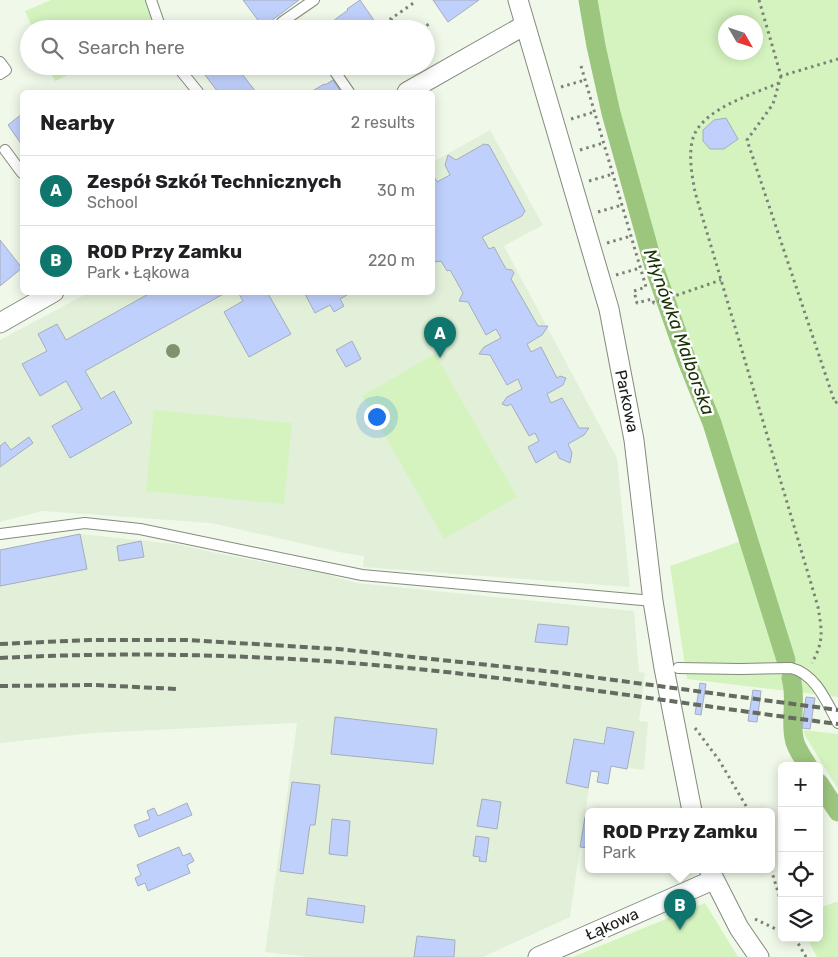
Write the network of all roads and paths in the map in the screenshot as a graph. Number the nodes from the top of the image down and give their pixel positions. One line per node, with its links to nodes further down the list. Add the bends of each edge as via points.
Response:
1 (151, 0): 7 (lane)
2 (314, 0): 8 (lane)
3 (518, 0): 9 (street, Parkowa)
4 (759, 0): 16 (path)
5 (415, 2): 6 (path)
6 (391, 19)
7 (158, 20)
8 (285, 20)
9 (525, 25): 22 (street); 42 (street, Parkowa, via 609,309 634,440)
10 (838, 59): 16 (path)
11 (0, 62): 13 (lane, via 6,70)
12 (581, 66): 17 (path)
13 (0, 74)
14 (184, 75): 20 (lane)
15 (337, 75): 21 (lane)
16 (780, 76): 18 (path)
17 (585, 80): 19 (path); 23 (path)
18 (779, 83): 37 (path, via 706,117 693,138 690,158 695,192); 40 (path, via 773,104 747,140 835,402)
19 (565, 86)
20 (196, 90)
21 (348, 90)
22 (411, 90)
23 (594, 112): 24 (path); 25 (path)
24 (573, 118)
25 (603, 143): 26 (path); 29 (path)
26 (582, 149)
27 (5, 150): 28 (lane)
28 (20, 170)
29 (612, 174): 30 (path); 31 (path)
30 (591, 181)
31 (622, 205): 32 (path); 33 (path)
32 (600, 212)
33 (631, 236): 34 (path); 35 (path)
34 (609, 243)
35 (640, 268): 36 (path); 37 (path, via 646,287 634,291 637,303 652,299 654,303)
36 (618, 274)
37 (721, 280): 44 (path, via 818,607 822,632 818,651)
38 (49, 295): 39 (street)
39 (0, 323)
40 (838, 401)
41 (0, 534): 42 (lane, via 85,522 140,529 362,575)
42 (654, 601): 47 (street, Parkowa)
43 (678, 668): 44 (lane, via 791,668)
44 (804, 673): 45 (lane, via 819,689)
45 (838, 723)
46 (691, 724): 48 (path, via 719,760)
47 (691, 808)
48 (747, 808)
49 (771, 873): 51 (path)
50 (711, 874): 53 (street); 54 (street, Łąkowa)
51 (779, 897)
52 (796, 942): 55 (path)
53 (755, 956)
54 (538, 957)
55 (806, 957)

